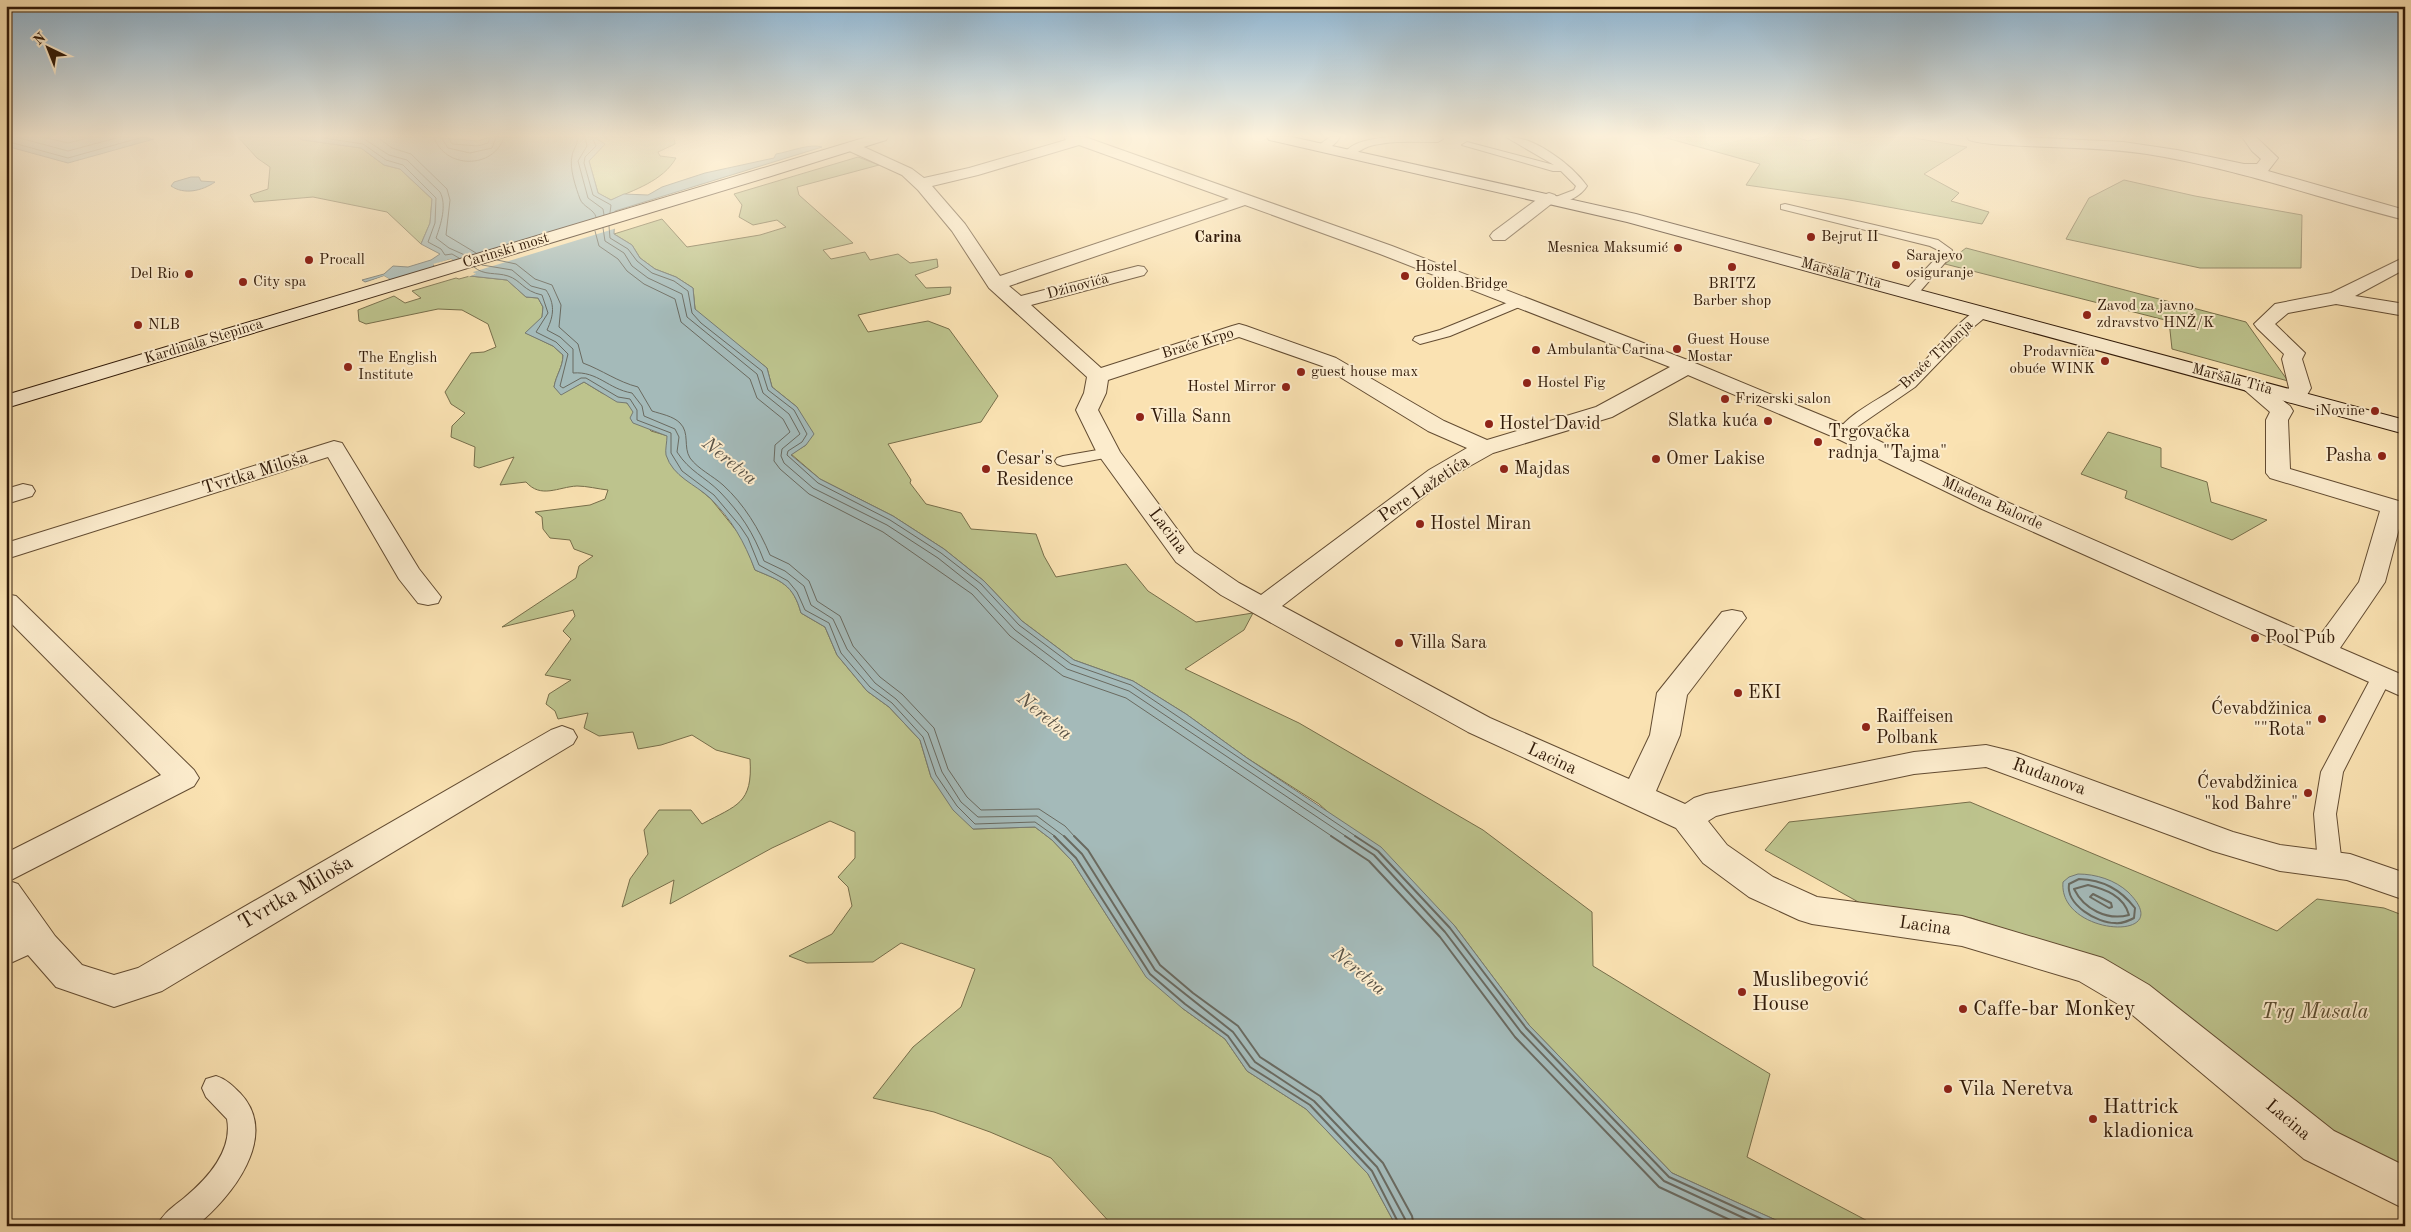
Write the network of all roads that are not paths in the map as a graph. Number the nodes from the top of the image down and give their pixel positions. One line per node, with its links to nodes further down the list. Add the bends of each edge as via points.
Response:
1 (694, 194): 14 (street, Carinski most)
2 (929, 194): 15 (street, via 959,228)
3 (1233, 194): 7 (street, Mladena Balorde)
4 (1533, 194): 8 (street, Maršala Tita)
5 (1569, 194): 8 (lane)
6 (2333, 194): 10 (street)
7 (1246, 199): 15 (street); 18 (street, Mladena Balorde)
8 (1553, 199): 11 (street); 16 (street, Maršala Tita)
9 (1785, 207): 16 (lane, via 1934,243 1946,250 1944,257)
10 (2405, 215)
11 (1499, 236)
12 (2405, 262): 17 (street)
13 (1138, 270): 19 (street, Džinovića)
14 (393, 284): 27 (street, Kardinala Stepinca)
15 (996, 284): 19 (street)
16 (1911, 293): 21 (street, Maršala Tita)
17 (2336, 298): 20 (street); 26 (street, via 2282,308 2264,324 2295,353 2292,359 2300,388)
18 (1519, 302): 22 (lane); 23 (street, Mladena Balorde)
19 (1017, 303): 24 (street)
20 (2405, 310)
21 (1983, 312): 25 (street, Maršala Tita); 29 (lane, Braće Trbonja, via 1910,384 1849,426)
22 (1420, 340)
23 (1682, 365): 29 (street, Mladena Balorde); 30 (street, Pere Lažetića, via 1681,370 1604,412)
24 (1098, 376): 30 (street, Braće Krpo, via 1239,330 1329,362 1436,426); 31 (street, Lacina, via 1087,410)
25 (2251, 386): 26 (street, Maršala Tita); 38 (street, via 2282,411 2277,420 2278,474 2393,507 2372,582)
26 (2295, 397): 28 (street, Maršala Tita)
27 (9, 402)
28 (2405, 427)
29 (1844, 433): 38 (street, Mladena Balorde, via 1991,504)
30 (1485, 448): 36 (street, Pere Lažetića, via 1438,475)
31 (1109, 452): 32 (lane); 36 (street, Lacina, via 1185,557 1230,589)
32 (1063, 461)
33 (6, 551): 34 (street, Tvrtka Miloša, via 334,448 408,573)
34 (428, 597)
35 (6, 602): 45 (street, via 183,778)
36 (1263, 607): 42 (street, Lacina, via 1480,725)
37 (1732, 618): 42 (street, via 1672,693 1665,735)
38 (2323, 651): 39 (street, Mladena Balorde)
39 (2381, 678): 40 (street, Mladena Balorde); 44 (lane, via 2332,772 2325,814)
40 (2405, 688)
41 (562, 737): 48 (street, Tvrtka Miloša, via 149,980 114,991 69,976)
42 (1637, 797): 43 (street, Lacina)
43 (1688, 819): 44 (street, Rudanova, via 1706,806 1732,800 1914,763 1986,756 2225,842 2280,858); 50 (street, Lacina, via 1715,854 1761,887 1812,910 1962,931 2090,969 2143,1002 2319,1145)
44 (2330, 865): 46 (street, Rudanova, via 2350,867)
45 (6, 869)
46 (2405, 887)
47 (6, 894): 48 (street, Tvrtka Miloša)
48 (20, 943)
49 (216, 1088): 51 (lane, via 239,1114 243,1132 234,1162 220,1186)
50 (2405, 1188)
51 (172, 1226)

